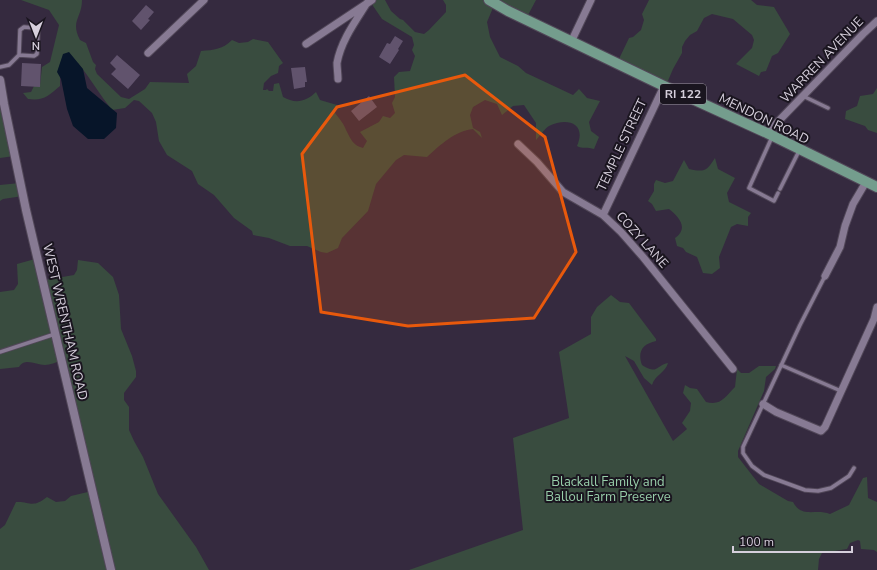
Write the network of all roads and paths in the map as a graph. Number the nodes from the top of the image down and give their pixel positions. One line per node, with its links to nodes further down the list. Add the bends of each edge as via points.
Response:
1 (204, 0): 8 (street)
2 (489, 0): 6 (main road, MENDON ROAD / RI 122)
3 (591, 0): 6 (street)
4 (369, 2): 7 (street); 11 (street, via 348,32 337,64)
5 (877, 21): 14 (street, WARREN AVENUE)
6 (572, 40): 13 (main road, MENDON ROAD / RI 122)
7 (306, 44)
8 (148, 53)
9 (19, 55): 9 (lane, via 20,30 24,27 36,28 37,54); 10 (lane, via 9,65)
10 (0, 67)
11 (338, 79)
12 (0, 80): 26 (street, WEST WRENTHAM ROAD, via 26,210)
13 (664, 86): 16 (main road, MENDON ROAD / RI 122); 23 (street, TEMPLE STREET)
14 (803, 96): 15 (lane); 16 (street, WARREN AVENUE)
15 (828, 108)
16 (770, 135): 18 (main road, MENDON ROAD / RI 122); 22 (lane, via 749,188 774,200)
17 (518, 144): 23 (street, COZY LANE, via 563,192)
18 (799, 150): 19 (main road, MENDON ROAD / RI 122); 21 (lane)
19 (866, 182): 20 (main road, MENDON ROAD / RI 122); 24 (street, via 849,214 840,247)
20 (877, 187)
21 (780, 189)
22 (778, 193)
23 (603, 215): 29 (street, COZY LANE, via 644,257)
24 (825, 276): 28 (lane)
25 (877, 307): 30 (street)
26 (56, 334): 27 (lane); 33 (street, WEST WRENTHAM ROAD)
27 (0, 352)
28 (781, 365): 30 (lane); 31 (lane)
29 (733, 369)
30 (841, 391): 31 (street, via 821,431)
31 (763, 404): 32 (lane, via 743,447 743,453 752,466 764,475 805,490 818,491 841,482)
32 (854, 468)
33 (111, 570)

